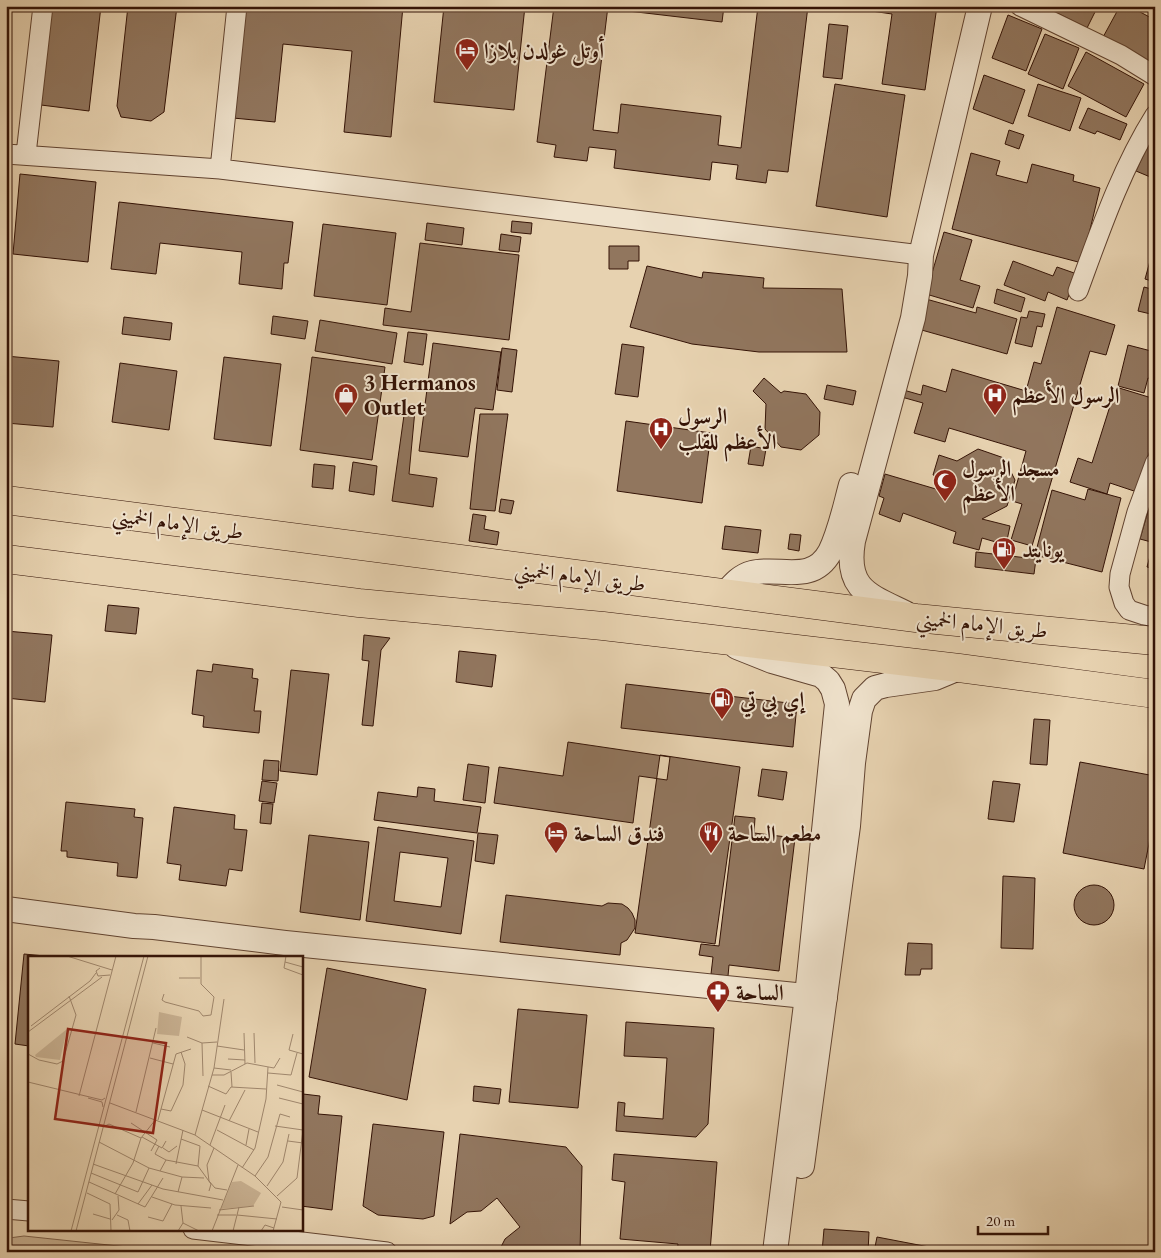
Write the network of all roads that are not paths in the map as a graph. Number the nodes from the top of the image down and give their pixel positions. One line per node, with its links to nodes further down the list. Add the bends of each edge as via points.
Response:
1 (43, 6): 8 (street)
2 (237, 6): 9 (street)
3 (980, 6): 10 (street)
4 (1020, 6): 5 (street, via 1121,55)
5 (1155, 76)
6 (1155, 115): 11 (street, via 1112,201)
7 (6, 154): 8 (street)
8 (26, 154): 9 (street)
9 (220, 169): 10 (street)
10 (921, 257): 14 (street, via 837,534)
11 (1078, 290)
12 (1155, 463): 17 (street, via 1137,512 1118,587 1129,610)
13 (6, 500): 16 (highway, طريق الإمام الخميني)
14 (840, 555): 16 (street, via 800,573 752,573 738,580); 18 (street, via 867,594)
15 (6, 559): 19 (highway, طريق الإمام الخميني, via 359,603)
16 (725, 594): 18 (highway, طريق الإمام الخميني)
17 (1155, 617)
18 (916, 618): 20 (highway, طريق الإمام الخميني)
19 (724, 641): 21 (highway, طريق الإمام الخميني); 24 (street, via 772,661 821,675 833,689 837,704)
20 (1155, 641)
21 (959, 668): 22 (highway, طريق الإمام الخميني); 24 (street, via 934,678 875,688 864,699 855,746 848,826)
22 (1155, 694)
23 (6, 909): 24 (street, via 285,943)
24 (816, 997): 29 (street); 30 (street, via 817,1044)
25 (6, 1209): 26 (street)
26 (28, 1211)
27 (201, 1230): 28 (street)
28 (388, 1252)
29 (775, 1252)
30 (792, 1252)

